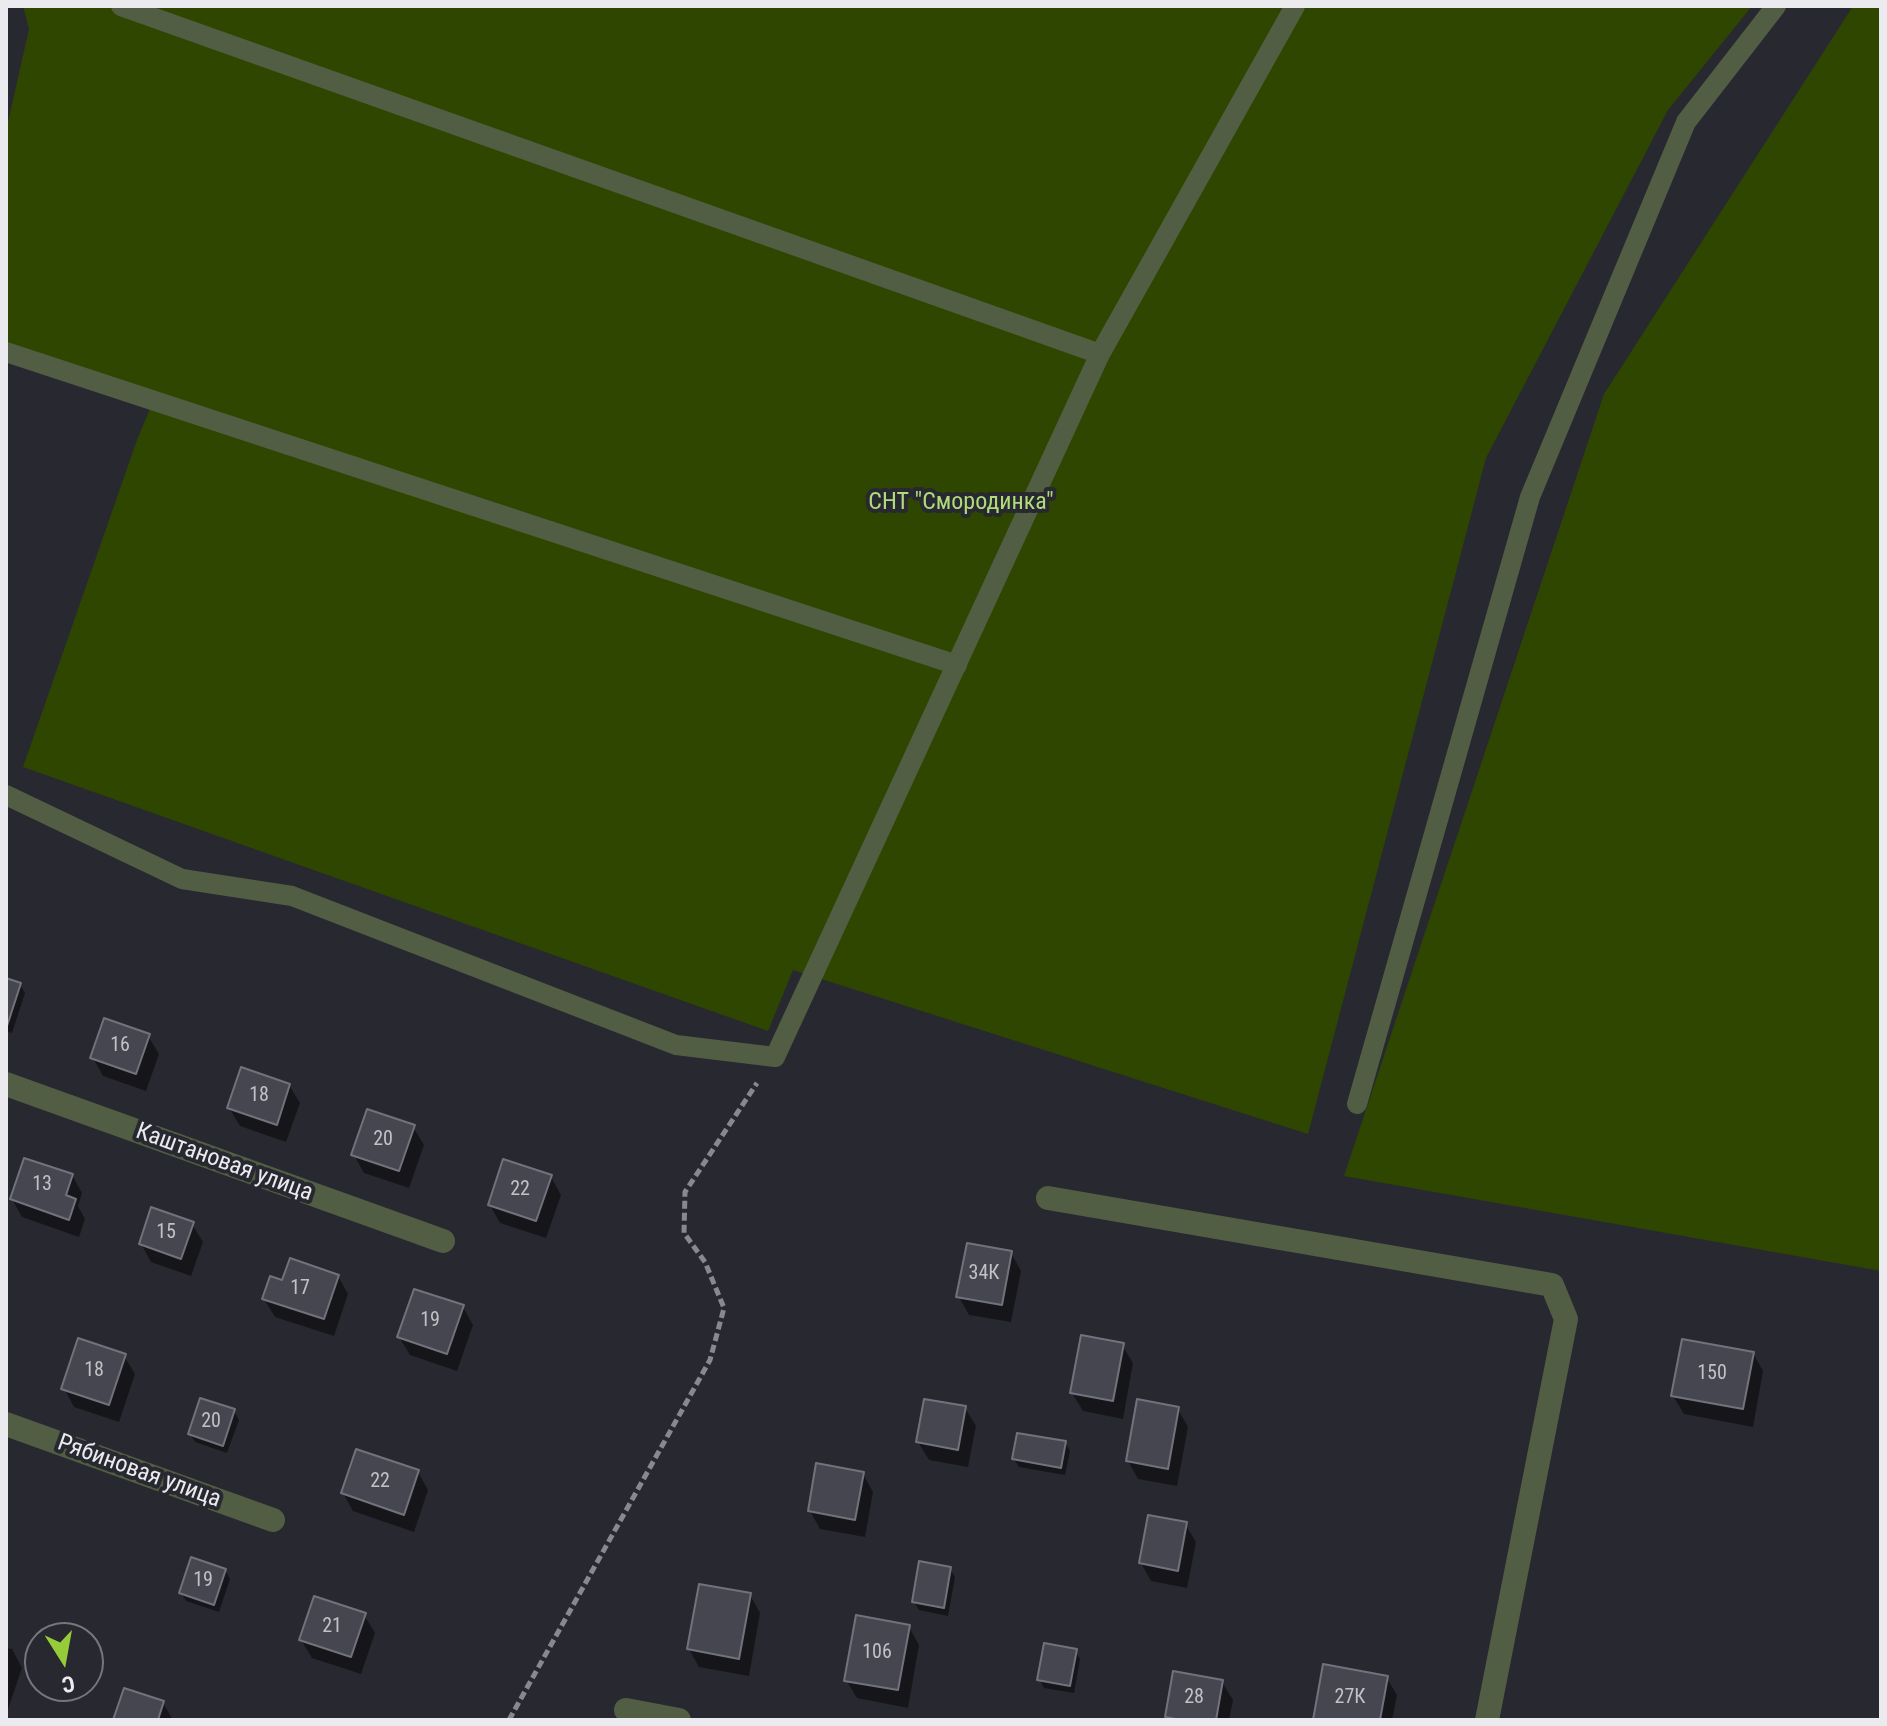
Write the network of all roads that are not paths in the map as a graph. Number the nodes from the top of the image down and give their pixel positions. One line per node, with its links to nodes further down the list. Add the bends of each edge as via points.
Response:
1 (121, 6): 5 (lane)
2 (1295, 6): 5 (lane)
3 (1776, 6): 9 (lane, via 1686,122 1530,497)
4 (6, 352): 6 (lane)
5 (1100, 354): 6 (lane)
6 (957, 665): 7 (lane, via 775,1057 676,1045 292,896 182,879)
7 (6, 795)
8 (6, 1084): 11 (street, Каштановая улица)
9 (1357, 1104)
10 (1048, 1198): 16 (street, via 1552,1285 1566,1319)
11 (443, 1241)
12 (6, 1424): 13 (street, Рябиновая улица)
13 (273, 1520)
14 (626, 1710): 15 (street)
15 (679, 1720)
16 (1487, 1720)

